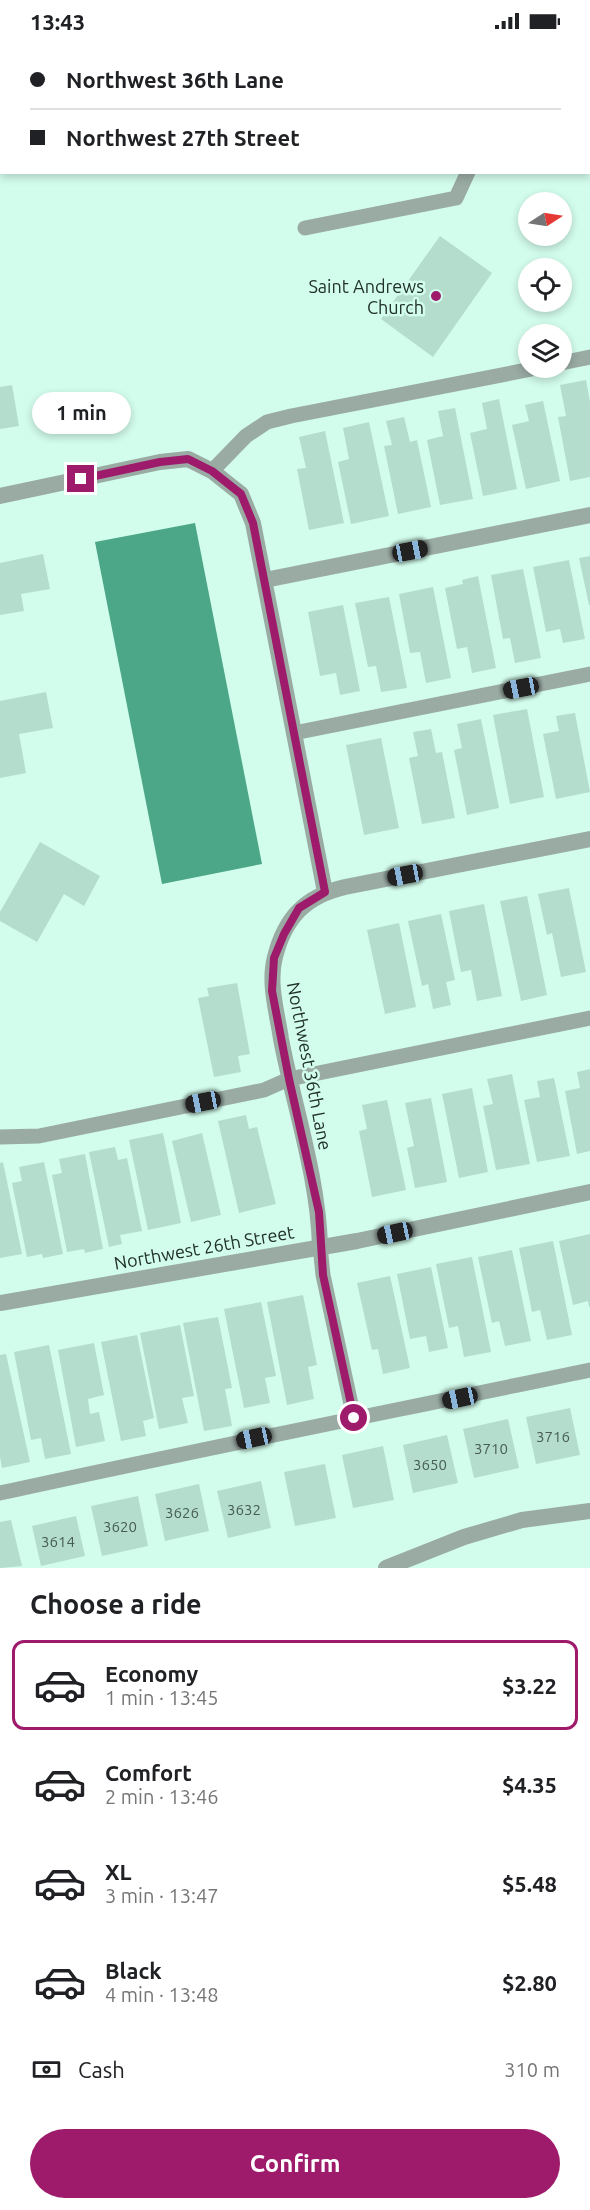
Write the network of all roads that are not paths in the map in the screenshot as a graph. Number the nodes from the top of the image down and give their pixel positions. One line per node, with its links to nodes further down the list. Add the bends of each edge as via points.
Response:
1 (467, 174): 2 (lane, via 456,198)
2 (305, 228)
3 (590, 357): 4 (lane)
4 (572, 361)
5 (518, 372): 6 (lane, via 267,422 246,436)
6 (212, 471): 7 (street, via 188,459 160,462); 9 (street, via 241,494 253,523)
7 (0, 496)
8 (590, 515): 9 (street)
9 (265, 580): 11 (street)
10 (590, 674): 11 (lane)
11 (294, 733): 13 (street)
12 (590, 839): 13 (street)
13 (325, 892): 15 (street, Northwest 36th Lane, via 299,908 274,958 272,991)
14 (590, 1018): 15 (lane)
15 (289, 1079): 16 (lane, via 264,1090 80,1128 39,1136); 18 (street, Northwest 36th Lane, via 319,1212)
16 (0, 1137)
17 (590, 1192): 18 (street, Northwest 26th Street)
18 (320, 1246): 19 (street, Northwest 26th Street); 21 (lane, Northwest 36th Lane)
19 (0, 1303)
20 (590, 1371): 21 (lane)
21 (354, 1418): 22 (lane)
22 (0, 1493)
23 (590, 1511): 24 (street, via 522,1520 464,1537)
24 (386, 1568)

